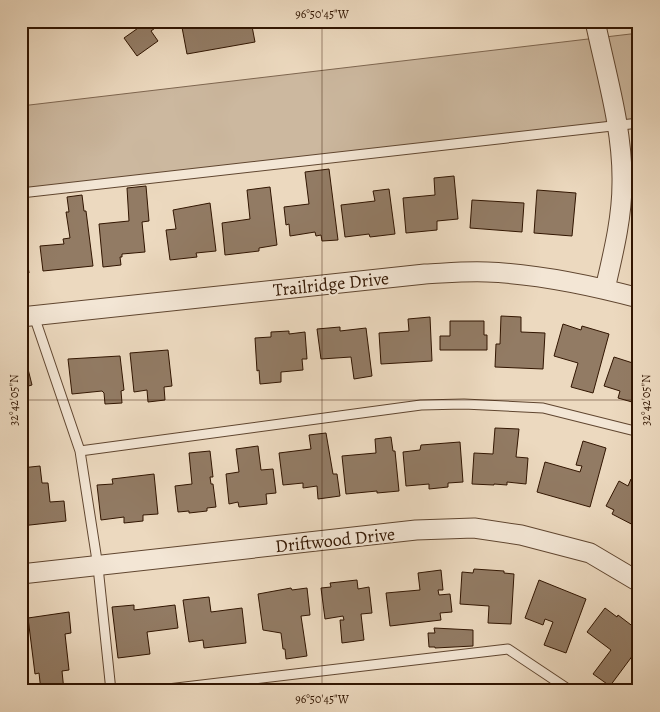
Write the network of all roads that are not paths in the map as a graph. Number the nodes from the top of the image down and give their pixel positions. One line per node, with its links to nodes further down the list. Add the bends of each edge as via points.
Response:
1 (595, 21): 3 (street)
2 (639, 123): 3 (lane)
3 (617, 125): 4 (lane); 5 (street, via 622,183 617,235)
4 (21, 194)
5 (605, 289): 6 (street, Trailridge Drive); 7 (street, Trailridge Drive, via 487,272 425,274)
6 (639, 298)
7 (28, 316): 9 (lane)
8 (639, 432): 9 (lane, via 543,408 421,405)
9 (80, 450): 10 (lane)
10 (98, 567): 11 (street, Driftwood Drive); 12 (street, Driftwood Drive, via 416,530 474,528 520,535 590,553); 13 (lane)
11 (21, 574)
12 (639, 582)
13 (111, 691)
14 (151, 691): 15 (lane, via 508,649)
15 (570, 691)

